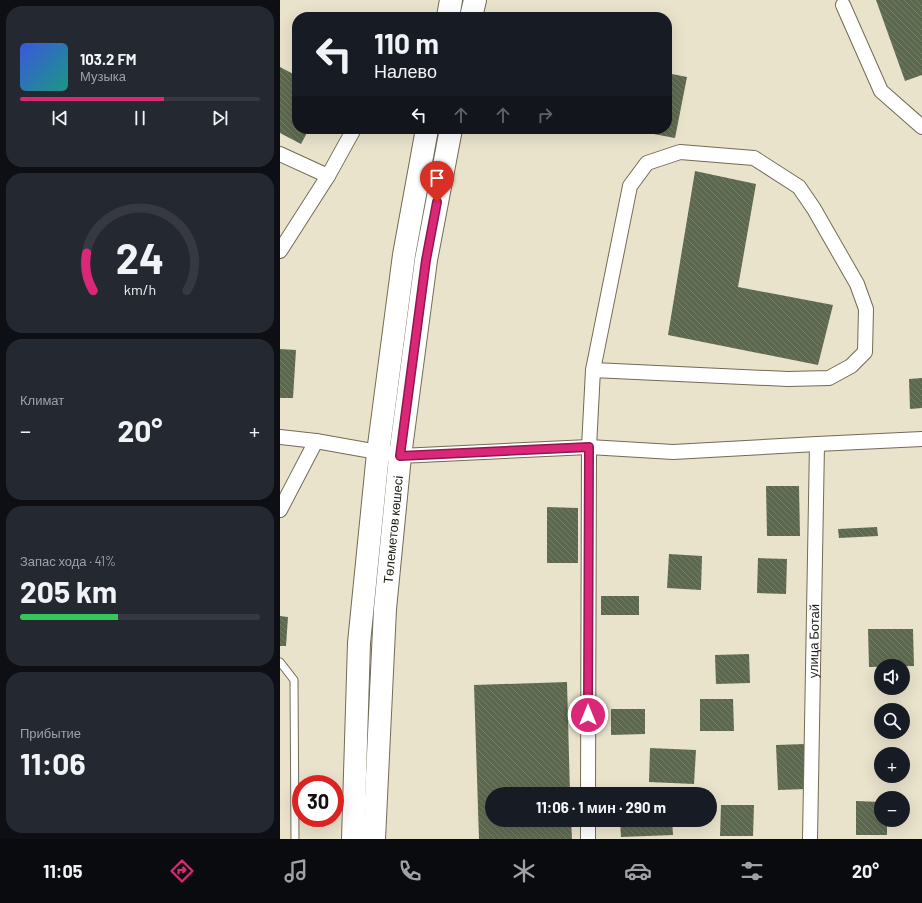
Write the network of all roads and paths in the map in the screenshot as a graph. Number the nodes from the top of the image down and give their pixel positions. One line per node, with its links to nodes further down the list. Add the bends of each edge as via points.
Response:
1 (451, 0): 4 (main road)
2 (475, 0): 5 (main road)
3 (843, 4): 6 (street, via 881,91)
4 (449, 12)
5 (472, 12)
6 (922, 127)
7 (351, 134): 11 (street)
8 (426, 134): 19 (main road, Төлеметов көшесі, via 404,255)
9 (450, 134): 20 (main road, Төлеметов көшесі, via 426,260)
10 (280, 154): 11 (street)
11 (328, 176): 12 (street)
12 (280, 251)
13 (593, 370): 13 (street, via 630,186 647,163 680,152 754,158 799,187 857,284 866,309 865,352 851,366 829,378 788,379); 18 (street)
14 (280, 437): 16 (street)
15 (922, 439): 17 (street)
16 (316, 441): 19 (street); 21 (street)
17 (817, 444): 18 (street, via 673,452); 29 (street, улица Ботай)
18 (589, 447): 20 (street); 23 (street)
19 (378, 453): 20 (street); 26 (main road, Төлеметов көшесі, via 359,644)
20 (400, 456): 27 (main road, Төлеметов көшесі, via 385,609)
21 (280, 510)
22 (280, 662): 25 (lane, via 294,680)
23 (588, 787)
24 (588, 827): 28 (street)
25 (295, 839)
26 (353, 839)
27 (374, 839)
28 (588, 839)
29 (810, 839)

